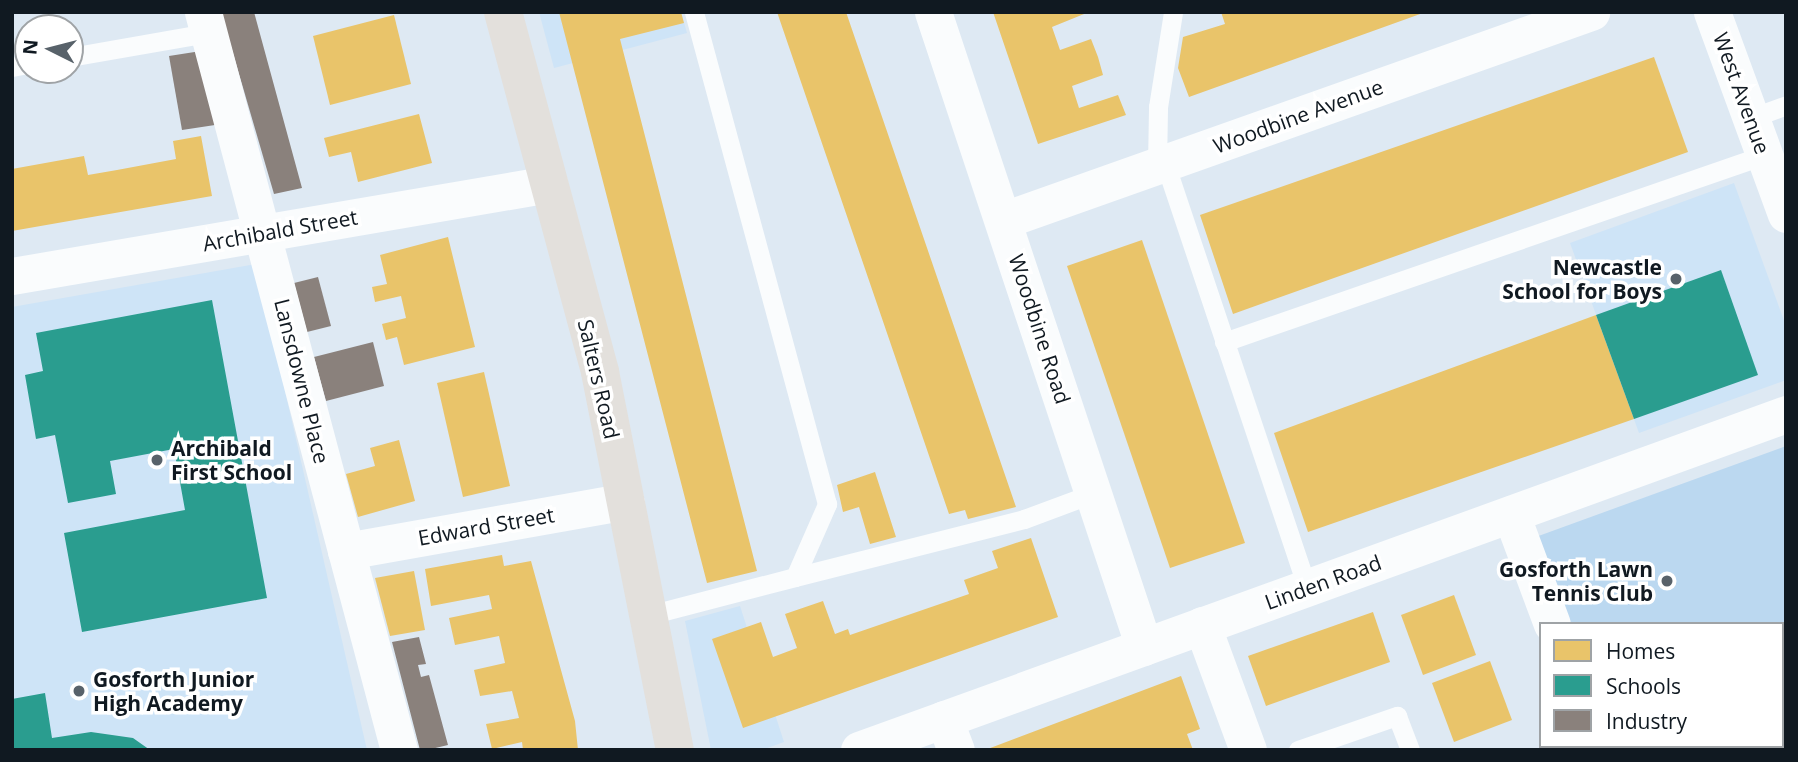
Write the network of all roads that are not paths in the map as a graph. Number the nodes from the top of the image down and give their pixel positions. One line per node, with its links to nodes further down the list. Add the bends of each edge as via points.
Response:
1 (503, 12): 13 (main road, Salters Road)
2 (694, 12): 24 (lane, via 827,504)
3 (933, 12): 15 (street, Woodbine Road)
4 (1173, 12): 12 (lane, via 1158,107)
5 (1591, 12): 12 (street, Woodbine Avenue)
6 (1712, 12): 10 (street, West Avenue)
7 (206, 23): 8 (lane); 16 (street, Lansdowne Place)
8 (84, 54)
9 (1786, 106): 10 (lane)
10 (1751, 118): 11 (street, West Avenue)
11 (1764, 155): 14 (street, West Avenue); 18 (lane)
12 (1161, 165): 15 (street, Woodbine Avenue); 18 (lane)
13 (549, 184): 16 (street, Archibald Street); 21 (main road, Salters Road, via 600,372)
14 (1786, 214)
15 (1004, 220): 20 (street, Woodbine Road)
16 (264, 233): 17 (street, Archibald Street); 23 (street, Lansdowne Place)
17 (12, 276)
18 (1224, 342): 25 (lane)
19 (1786, 414): 22 (street, Linden Road)
20 (1094, 493): 24 (lane, via 1024,519); 29 (street, Woodbine Road)
21 (626, 501): 23 (street, Edward Street); 26 (main road, Salters Road)
22 (1511, 514): 25 (street, Linden Road); 27 (street)
23 (346, 551): 31 (street, Lansdowne Place)
24 (795, 577): 26 (lane)
25 (1307, 587): 28 (street, Linden Road)
26 (649, 615): 32 (main road, Salters Road)
27 (1551, 622)
28 (1202, 625): 29 (street, Linden Road); 34 (street)
29 (1144, 647): 30 (street, Linden Road)
30 (950, 734): 33 (street, Linden Road)
31 (399, 750)
32 (675, 750)
33 (859, 750)
34 (1248, 750)
35 (1298, 750): 36 (lane, via 1397,716)
36 (1410, 750)

